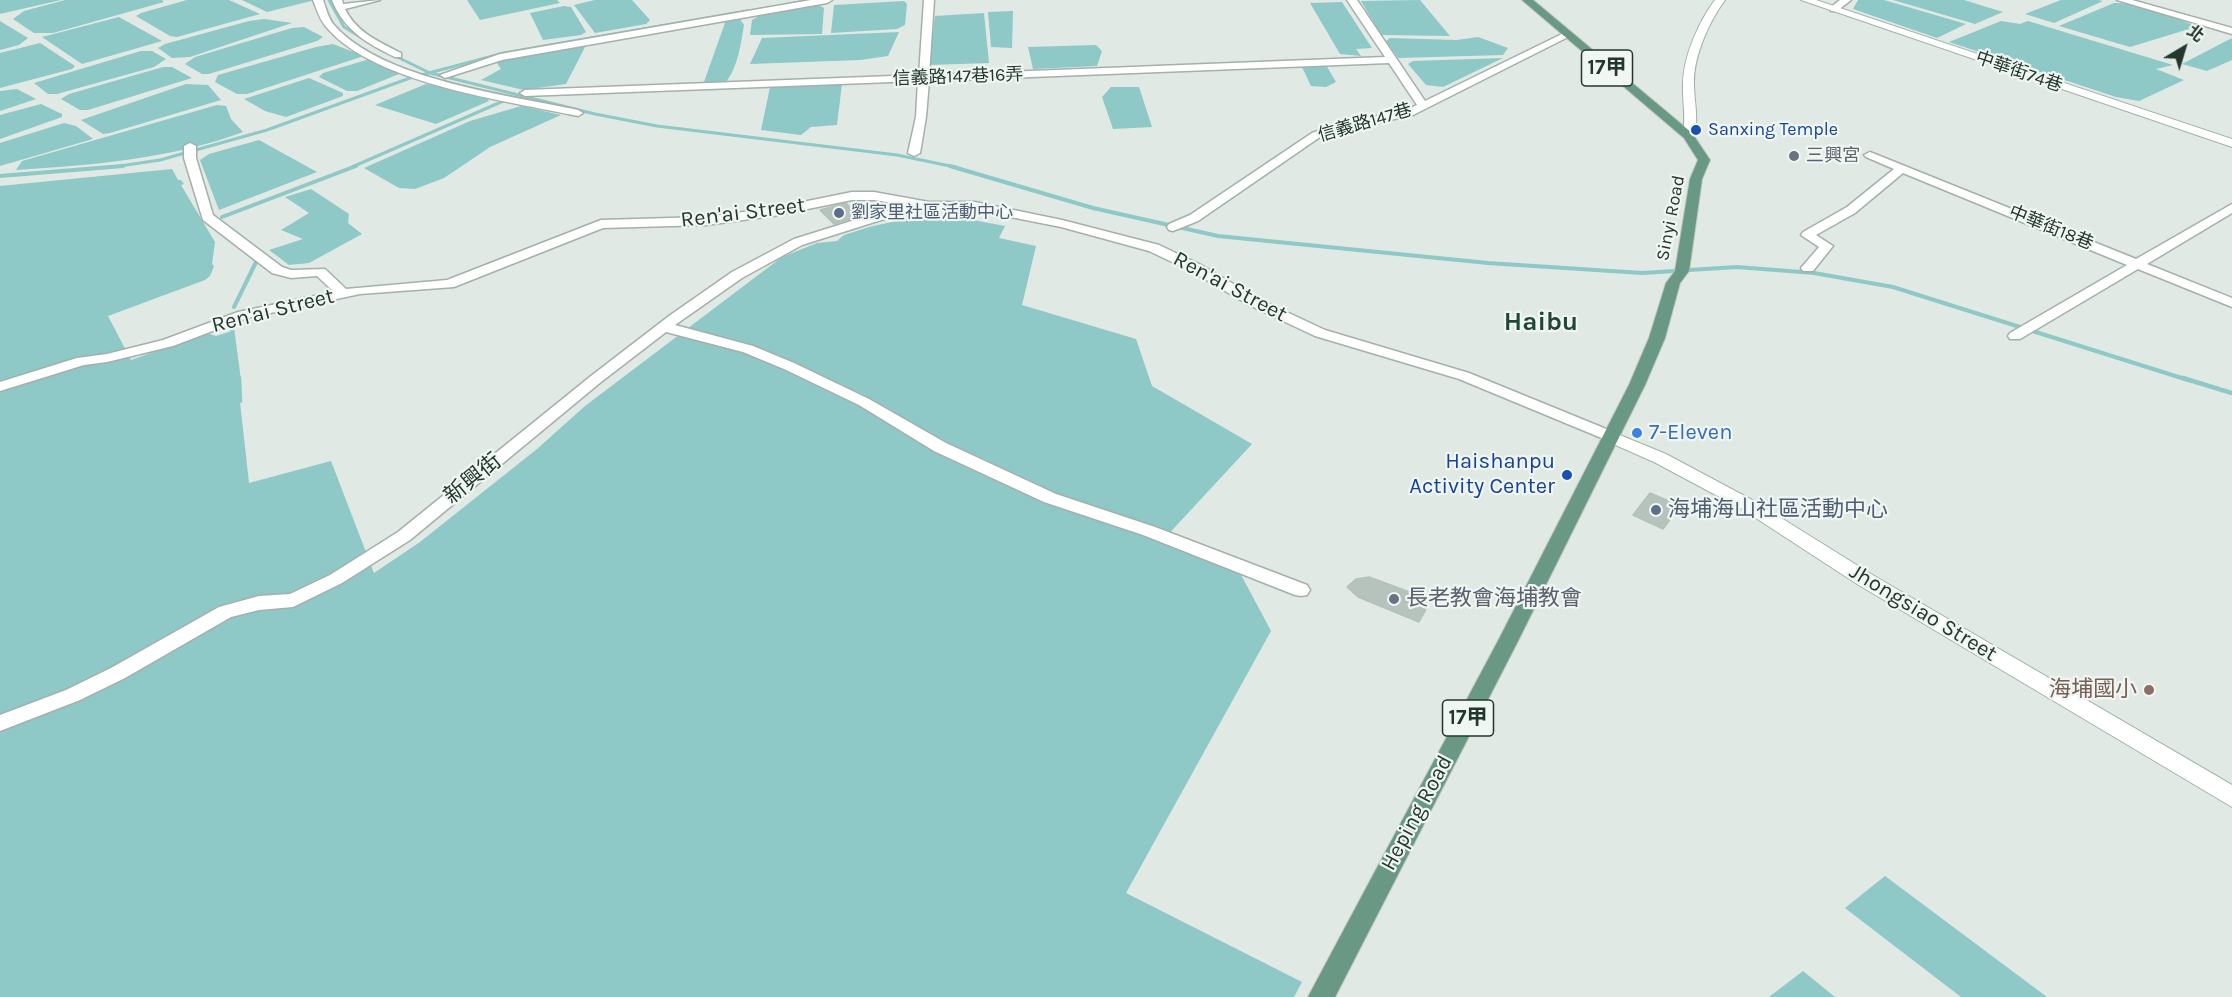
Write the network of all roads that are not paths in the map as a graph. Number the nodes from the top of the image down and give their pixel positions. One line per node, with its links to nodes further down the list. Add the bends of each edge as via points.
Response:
1 (318, 0): 18 (street, via 332,28 358,48)
2 (375, 0): 12 (street)
3 (800, 0): 19 (street, via 491,54)
4 (827, 0): 19 (street, via 500,57)
5 (929, 0): 20 (street)
6 (1352, 0): 17 (street)
7 (1527, 0): 15 (main road, Sinyi Road / 17甲)
8 (1720, 0): 23 (street, via 1689,66 1693,122)
9 (1806, 0): 13 (street, 中華街74巷)
10 (1846, 0): 13 (street)
11 (2122, 0): 14 (street)
12 (338, 3): 16 (street, via 348,25)
13 (1834, 9): 24 (street, 中華街74巷)
14 (2232, 31)
15 (1567, 35): 22 (street, 信義路147巷); 23 (main road, Sinyi Road / 17甲)
16 (405, 58)
17 (1391, 60): 20 (street, 信義路147巷16弄); 22 (street)
18 (417, 72): 19 (street); 21 (street, via 581,110)
19 (440, 72): 21 (street)
20 (924, 77): 21 (street, 信義路147巷16弄); 26 (street)
21 (525, 93)
22 (1423, 106): 31 (street, 信義路147巷, via 1392,118 1316,135 1194,218)
23 (1688, 136): 39 (main road, Sinyi Road / 17甲, via 1704,160 1696,180 1683,268 1673,283 1657,338 1637,385)
24 (2232, 143)
25 (190, 149): 34 (street, via 207,217 213,223 276,270 291,274 320,272)
26 (914, 153)
27 (1870, 155): 28 (street, 中華街18巷)
28 (1901, 169): 32 (street, 中華街18巷); 33 (street, via 1851,210 1808,235 1827,246)
29 (929, 206): 34 (street, Ren'ai Street, via 852,196 736,218 601,224 449,284); 36 (street, 新興街, via 844,227 785,248 737,275); 39 (street, Ren'ai Street, via 975,206 1154,248 1320,333 1464,376)
30 (2232, 208): 32 (street)
31 (1173, 227)
32 (2138, 264): 35 (street, 中華街18巷); 37 (street)
33 (1809, 268)
34 (343, 293): 38 (street, Ren'ai Street, via 243,315 168,343 82,361)
35 (2232, 303)
36 (665, 327): 40 (street, via 729,343 779,362 864,402 940,447 1050,498 1149,531); 41 (street, 新興街, via 404,536 306,596 225,612 118,673)
37 (2020, 333)
38 (0, 387)
39 (1610, 436): 42 (street, Jhongsiao Street, via 1748,505 1864,579); 43 (main road, Heping Road / 17甲, via 1508,641)
40 (1301, 590)
41 (0, 723)
42 (2232, 797)
43 (1321, 997)

